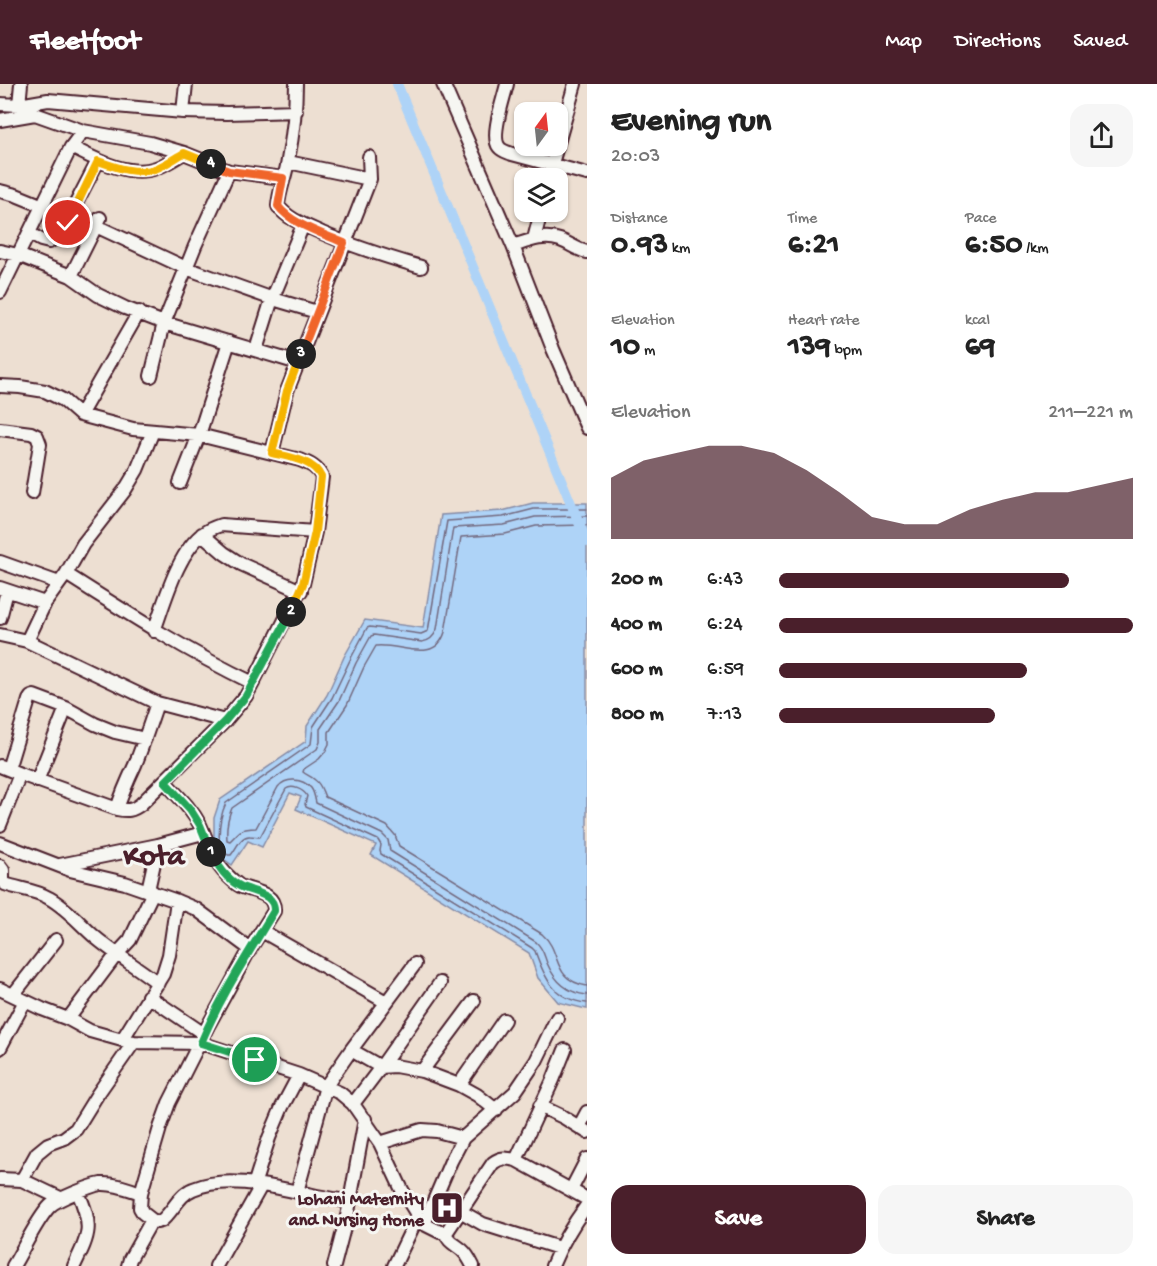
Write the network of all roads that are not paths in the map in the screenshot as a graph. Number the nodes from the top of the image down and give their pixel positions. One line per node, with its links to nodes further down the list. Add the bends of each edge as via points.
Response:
1 (21, 84): 8 (street)
2 (186, 84): 12 (street)
3 (296, 84): 11 (street)
4 (443, 84): 34 (street)
5 (507, 84): 21 (street, via 496,141 501,149 512,154)
6 (575, 84): 10 (street)
7 (0, 104): 8 (street)
8 (19, 105): 9 (street)
9 (35, 108): 12 (street, via 48,100); 13 (street); 14 (street)
10 (568, 109)
11 (296, 111): 12 (street); 20 (street)
12 (183, 112)
13 (0, 120)
14 (83, 131): 15 (street); 16 (street)
15 (71, 147): 19 (street); 28 (street)
16 (184, 153): 19 (street, via 154,169 136,171); 23 (street)
17 (555, 156): 21 (street)
18 (369, 157): 26 (street)
19 (98, 161): 31 (street, via 59,236 49,242)
20 (288, 162): 25 (street); 26 (street)
21 (552, 165): 22 (street); 24 (street)
22 (551, 168)
23 (229, 171): 25 (street); 39 (street)
24 (587, 174)
25 (283, 178): 30 (street, via 278,206)
26 (370, 179): 33 (street)
27 (0, 191): 28 (street)
28 (43, 206): 31 (street)
29 (538, 222): 32 (street)
30 (303, 225): 33 (street); 42 (street)
31 (30, 234): 37 (street)
32 (534, 239): 34 (street); 36 (street, via 550,237)
33 (344, 243): 38 (street); 44 (street)
34 (513, 246): 52 (street)
35 (0, 251): 37 (street)
36 (587, 252)
37 (18, 255): 40 (street); 41 (street)
38 (421, 267)
39 (186, 268): 40 (street, via 98,222); 42 (street); 45 (street)
40 (71, 276): 43 (street, via 98,295)
41 (0, 292)
42 (273, 299): 44 (street); 47 (street)
43 (139, 312): 45 (street); 51 (street)
44 (317, 312): 48 (street)
45 (164, 322): 46 (street); 49 (street)
46 (230, 342): 47 (street); 55 (street)
47 (256, 350): 48 (street)
48 (298, 363): 56 (street)
49 (151, 376)
50 (0, 386): 51 (street, via 45,392 63,400)
51 (80, 415): 54 (street)
52 (587, 428)
53 (0, 429): 58 (street, via 37,436 40,444)
54 (153, 431): 55 (street); 62 (street, via 125,490 83,544)
55 (199, 435): 56 (street); 57 (street)
56 (272, 453): 59 (street, via 319,470)
57 (180, 483)
58 (32, 493)
59 (315, 532): 60 (street, via 221,525); 64 (street)
60 (202, 534): 64 (street, via 241,564); 67 (street, via 190,545 173,578)
61 (0, 562): 62 (street)
62 (62, 579): 65 (street); 67 (street)
63 (4, 589): 65 (street); 66 (street)
64 (301, 591): 70 (street)
65 (45, 603): 69 (street)
66 (0, 618)
67 (154, 631): 70 (street)
68 (0, 635): 69 (street)
69 (27, 641): 71 (street)
70 (253, 683): 73 (street)
71 (157, 703): 73 (street); 74 (street)
72 (66, 708): 74 (street, via 105,728); 75 (street, via 31,697); 76 (street)
73 (225, 721): 77 (street)
74 (145, 739): 78 (street)
75 (9, 770): 76 (street); 79 (street)
76 (37, 781): 78 (street)
77 (165, 782): 78 (street, via 135,809); 80 (street, via 190,809)
78 (117, 809)
79 (0, 825)
80 (203, 833): 82 (street); 87 (street, via 225,874 272,900 274,911)
81 (0, 843): 83 (street)
82 (158, 845): 83 (street); 85 (street)
83 (58, 865): 85 (street)
84 (0, 866): 90 (street, via 5,885 48,897)
85 (150, 891): 86 (street); 90 (street, via 130,940)
86 (177, 901): 89 (street, via 196,909); 92 (street, via 169,955)
87 (262, 931): 89 (street); 99 (street)
88 (56, 940): 95 (street)
89 (250, 949): 103 (street)
90 (117, 954): 92 (street); 101 (street)
91 (415, 964): 99 (street)
92 (158, 982): 96 (street)
93 (440, 983): 108 (street)
94 (0, 988): 95 (street)
95 (13, 995): 97 (street)
96 (148, 996): 103 (street); 104 (street)
97 (25, 1001): 101 (street); 105 (street)
98 (474, 1001): 109 (street)
99 (386, 1002): 106 (street)
100 (557, 1018): 115 (street, via 536,1061 515,1092)
101 (68, 1019): 104 (street, via 90,1031)
102 (504, 1020): 111 (street)
103 (202, 1038): 104 (street); 110 (street); 129 (street, via 169,1103)
104 (128, 1041): 124 (street, via 76,1129 37,1153)
105 (0, 1048)
106 (351, 1050): 108 (street); 112 (street)
107 (565, 1050): 114 (street)
108 (381, 1067): 109 (street); 113 (street)
109 (422, 1071): 111 (street)
110 (299, 1075): 112 (street); 125 (street, via 269,1138)
111 (459, 1085): 115 (street)
112 (327, 1086): 113 (street); 128 (street)
113 (353, 1104): 117 (street)
114 (540, 1106): 118 (street); 122 (street)
115 (496, 1110): 119 (street)
116 (587, 1112): 118 (street)
117 (365, 1119): 120 (street); 132 (street)
118 (583, 1130)
119 (463, 1138): 120 (street, via 423,1130); 136 (street)
120 (380, 1143): 136 (street)
121 (587, 1159): 126 (street)
122 (516, 1160): 126 (street); 134 (street, via 505,1157 493,1163)
123 (0, 1179): 124 (street)
124 (22, 1180): 130 (street)
125 (258, 1185): 128 (street); 135 (street, via 233,1182 192,1189 164,1219); 144 (street)
126 (571, 1190): 131 (street)
127 (78, 1192): 129 (street, via 100,1184); 130 (street); 142 (street, via 88,1237)
128 (297, 1192): 132 (street)
129 (141, 1193): 135 (street, via 141,1208)
130 (60, 1198): 141 (street, via 42,1215)
131 (587, 1199)
132 (349, 1201): 145 (street)
133 (587, 1204): 137 (street)
134 (460, 1211): 139 (street); 140 (street, via 483,1224)
135 (152, 1220): 143 (street)
136 (421, 1220): 139 (street); 146 (street)
137 (575, 1221): 138 (street); 140 (street)
138 (587, 1228)
139 (445, 1232): 147 (street)
140 (559, 1248): 148 (street)
141 (13, 1266)
142 (74, 1266)
143 (128, 1266)
144 (216, 1266)
145 (334, 1266)
146 (394, 1266)
147 (473, 1266)
148 (552, 1266)

